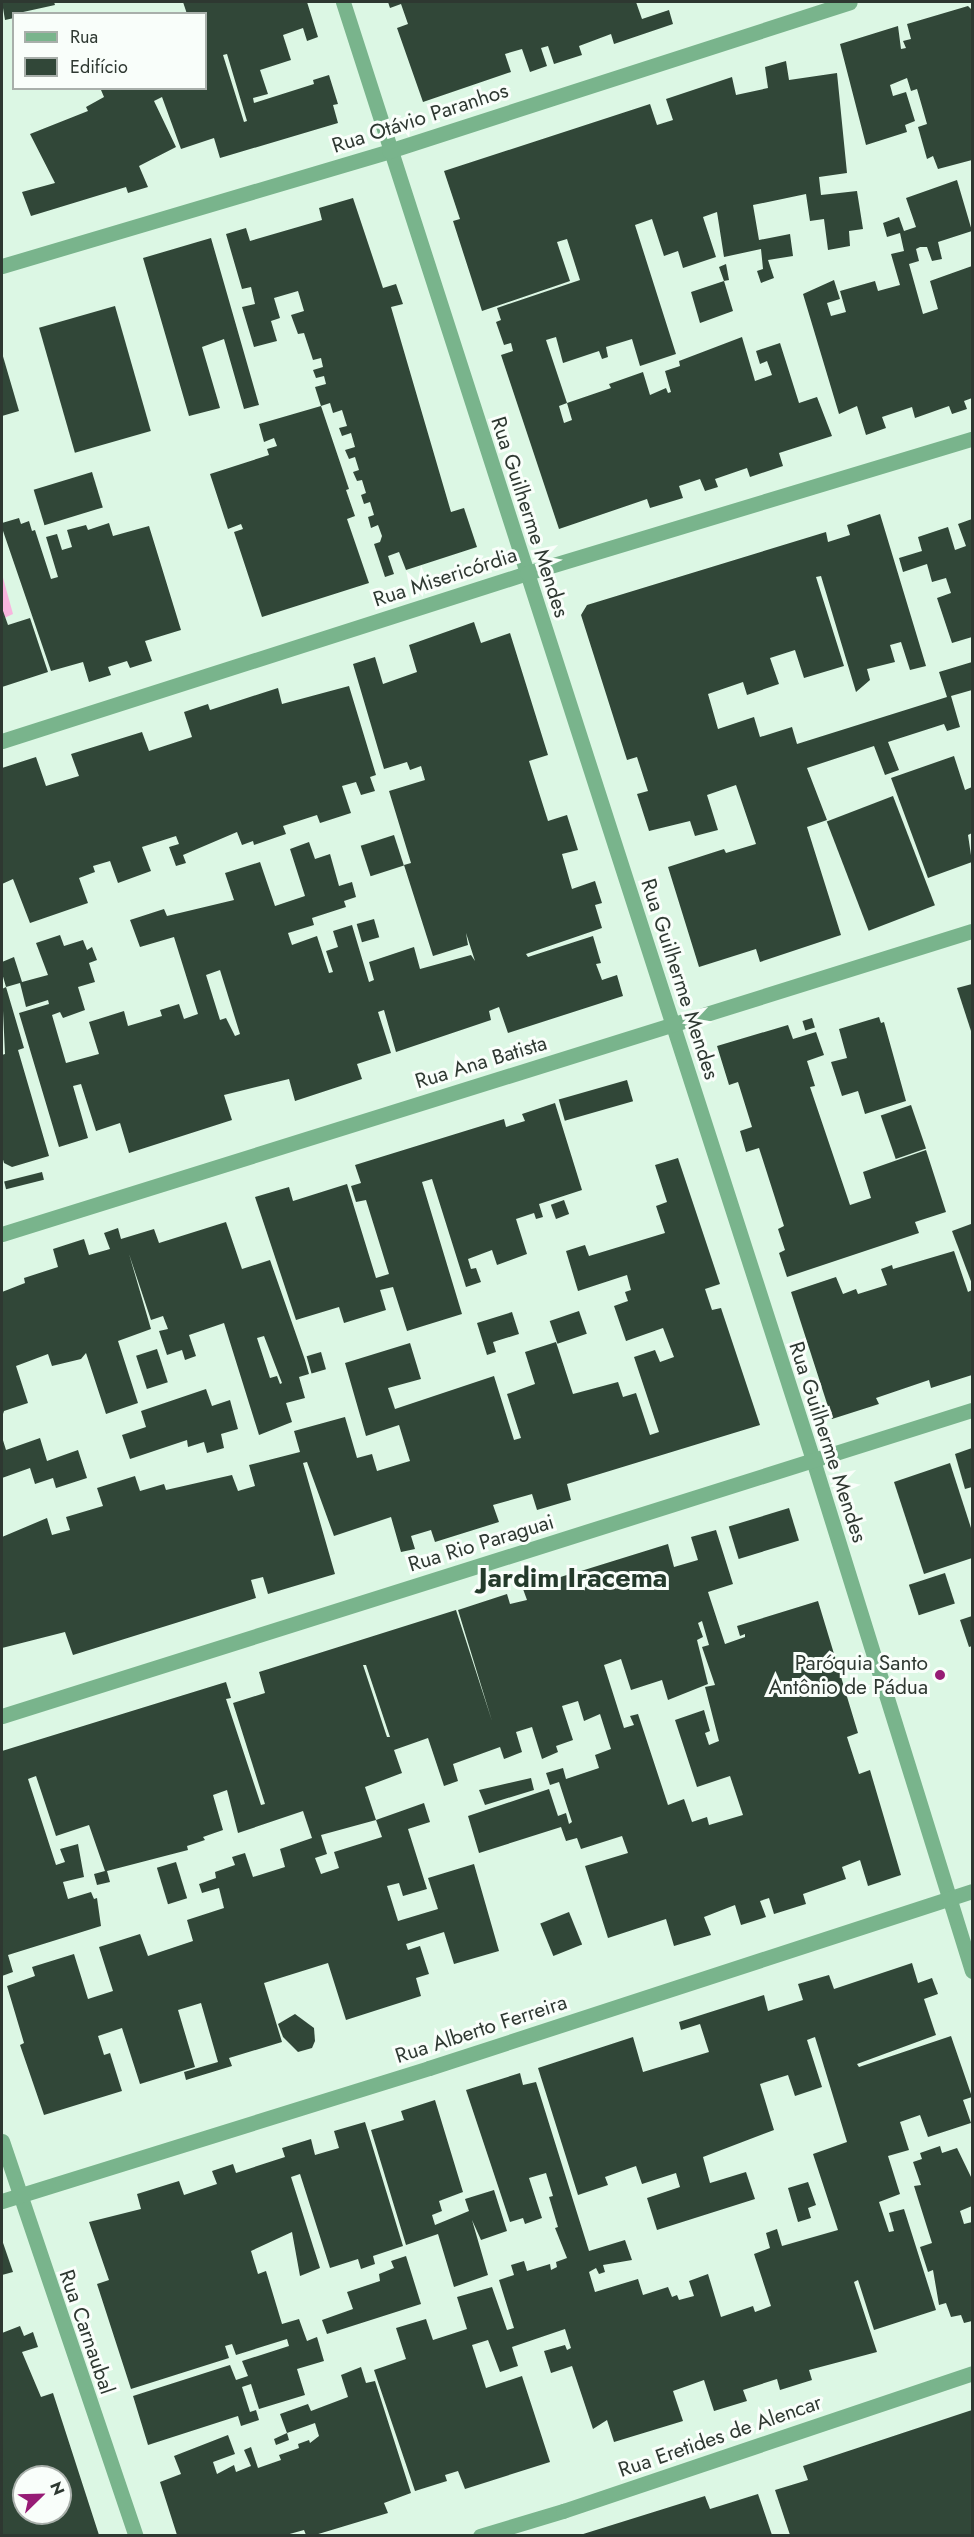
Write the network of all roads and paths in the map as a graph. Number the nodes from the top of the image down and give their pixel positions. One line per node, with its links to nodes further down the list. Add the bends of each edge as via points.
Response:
1 (343, 2): 3 (street, Rua Guilherme Mendes)
2 (849, 2): 3 (street, Rua Otávio Paranhos)
3 (388, 151): 4 (street, Rua Otávio Paranhos); 6 (street, Rua Guilherme Mendes)
4 (2, 266)
5 (972, 439): 6 (street, Rua Misericórdia)
6 (526, 573): 7 (street, Rua Misericórdia); 9 (street, Rua Guilherme Mendes)
7 (2, 741)
8 (972, 931): 9 (street, Rua Ana Batista)
9 (672, 1025): 10 (street, Rua Ana Batista); 12 (street, Rua Guilherme Mendes)
10 (2, 1234)
11 (972, 1410): 12 (street, Rua Rio Paraguai)
12 (813, 1460): 13 (street, Rua Rio Paraguai); 15 (street, Rua Guilherme Mendes)
13 (2, 1716)
14 (972, 1891): 15 (street, Rua Alberto Ferreira)
15 (949, 1899): 16 (street, Rua Guilherme Mendes); 18 (street, Rua Alberto Ferreira)
16 (972, 1971)
17 (2, 2141): 18 (street, Rua Carnaubal)
18 (18, 2196): 19 (street, Rua Alberto Ferreira); 21 (street, Rua Carnaubal)
19 (2, 2201)
20 (972, 2373): 22 (street, Rua Eretides de Alencar, via 575,2508)
21 (136, 2535)
22 (480, 2535)

